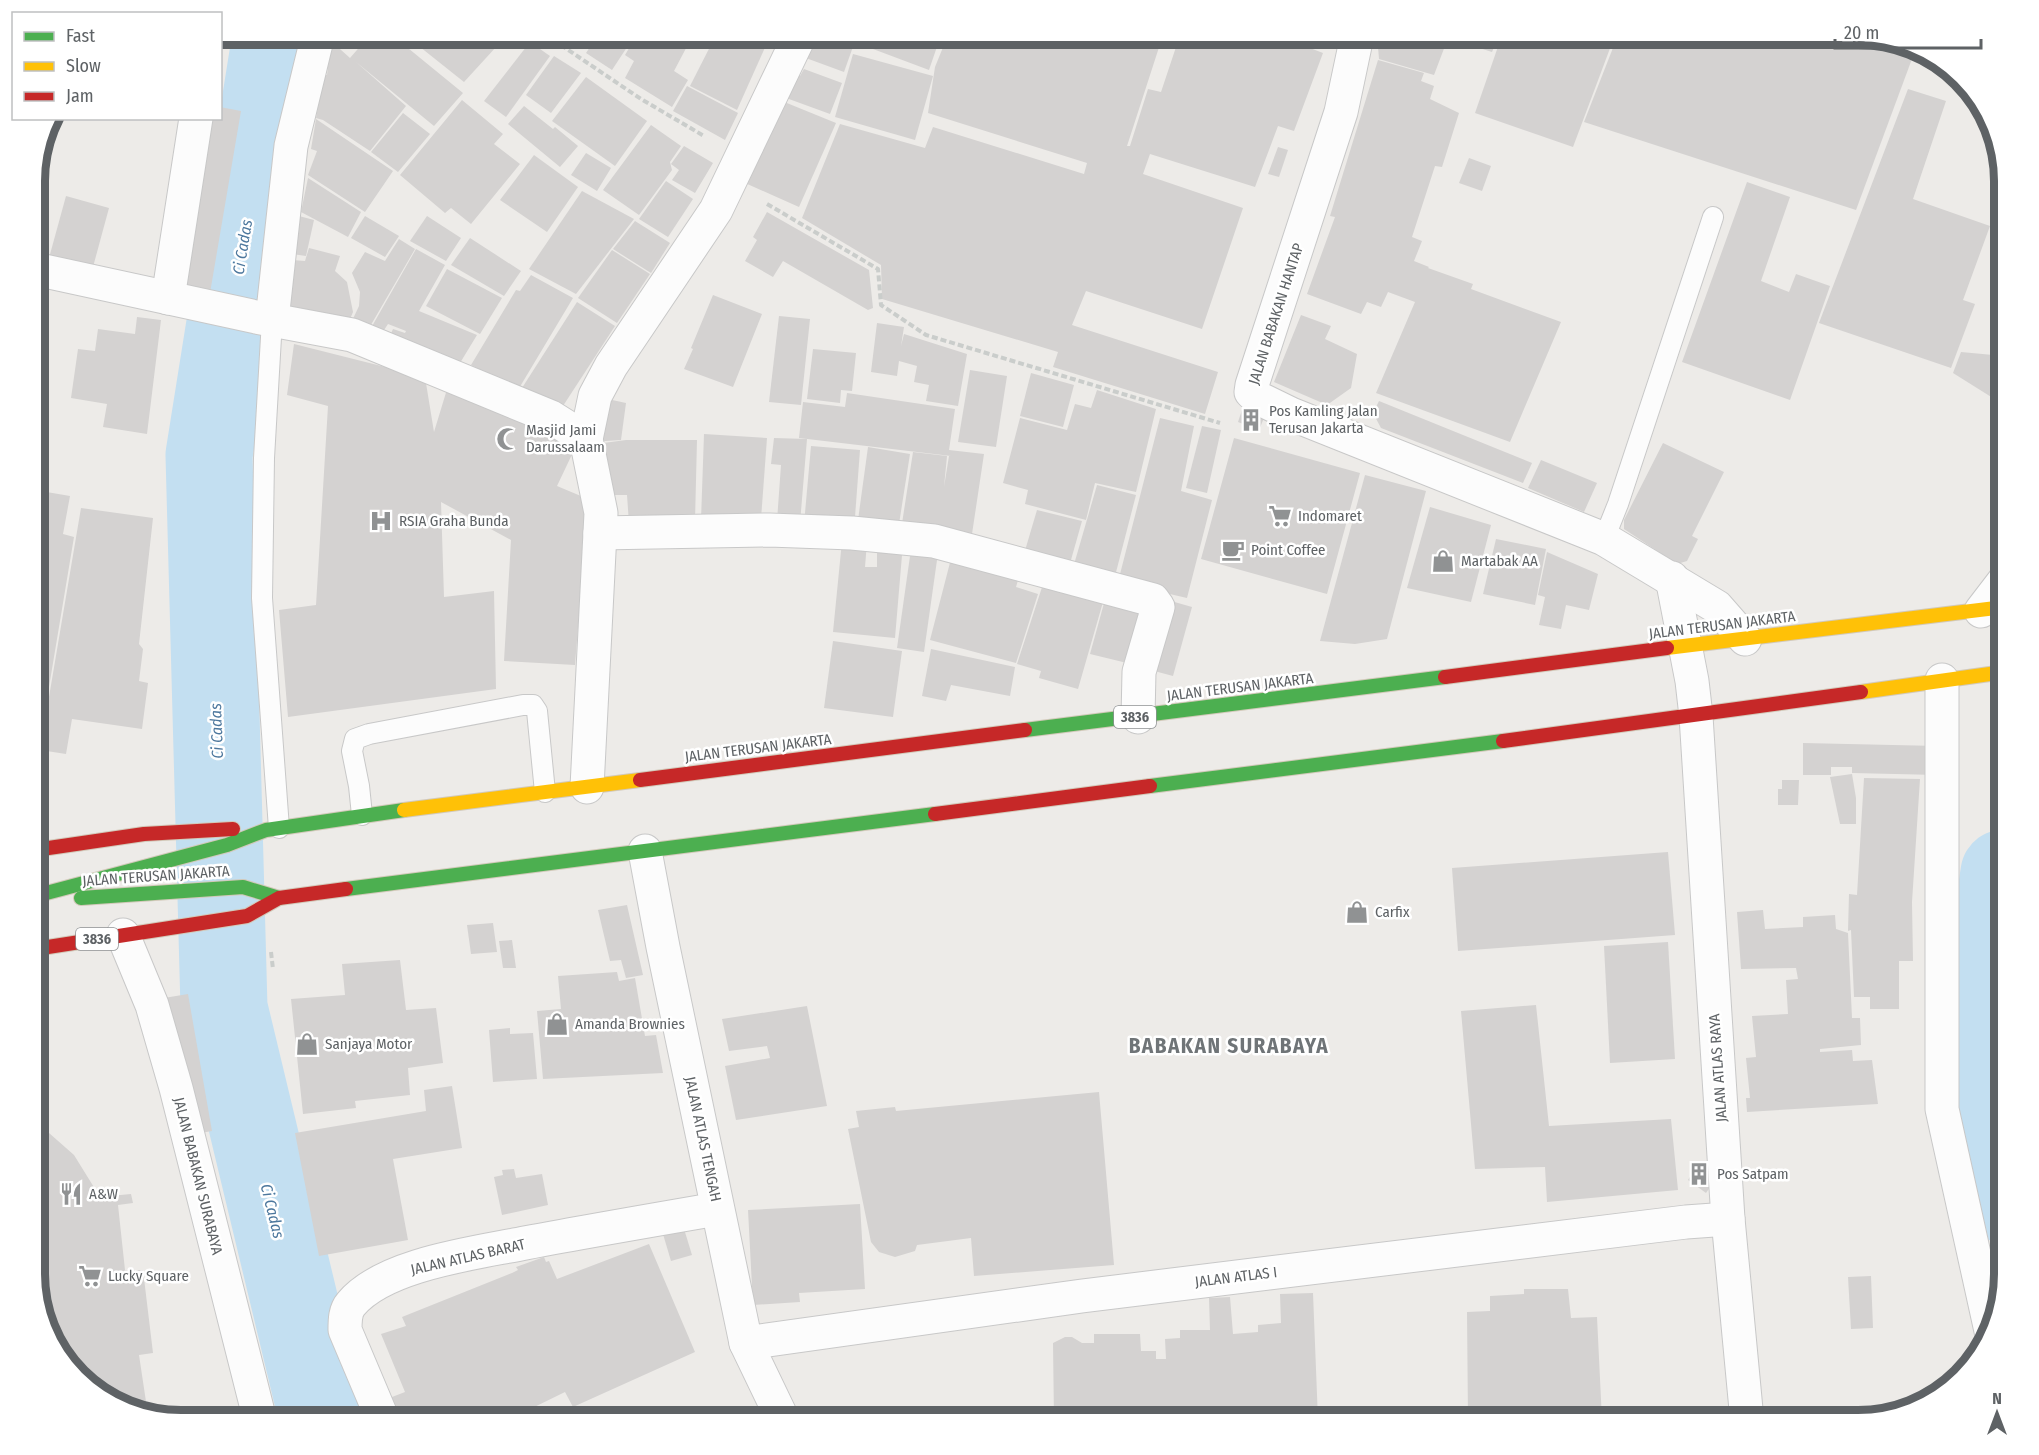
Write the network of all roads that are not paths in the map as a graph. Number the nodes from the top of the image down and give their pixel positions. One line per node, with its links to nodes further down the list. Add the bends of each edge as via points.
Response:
1 (315, 45): 8 (street, via 291,146)
2 (795, 45): 9 (street, via 716,210 595,396)
3 (1355, 45): 11 (street, JALAN BABAKAN HANTAP, via 1341,112 1251,392 1291,414)
4 (196, 120): 7 (street)
5 (1713, 217): 11 (lane)
6 (45, 271): 7 (street)
7 (171, 298): 8 (street)
8 (264, 319): 9 (street, via 352,335 551,417); 23 (lane, via 262,598)
9 (586, 439): 10 (street, via 601,513)
10 (600, 533): 19 (street, via 769,530 852,532 934,541 1153,600 1158,606 1139,672); 20 (street)
11 (1604, 539): 12 (street, JALAN BABAKAN HANTAP)
12 (1672, 578): 14 (street, JALAN BABAKAN HANTAP, via 1717,607); 15 (street)
13 (1993, 609): 14 (main road, JALAN TERUSAN JAKARTA / 3836)
14 (1745, 639): 15 (main road, JALAN TERUSAN JAKARTA / 3836)
15 (1685, 646): 18 (street, JALAN ATLAS RAYA); 19 (main road, JALAN TERUSAN JAKARTA / 3836)
16 (1994, 673): 17 (main road, JALAN TERUSAN JAKARTA / 3836)
17 (1949, 679): 18 (main road, JALAN TERUSAN JAKARTA / 3836); 33 (street, via 1942,1109)
18 (1696, 716): 25 (main road, JALAN TERUSAN JAKARTA / 3836); 32 (street, JALAN ATLAS RAYA)
19 (1138, 717): 20 (main road, JALAN TERUSAN JAKARTA / 3836)
20 (587, 787): 21 (main road, JALAN TERUSAN JAKARTA / 3836)
21 (545, 792): 22 (main road, JALAN TERUSAN JAKARTA / 3836); 22 (lane, via 537,711 532,705 523,705 355,739 352,751)
22 (362, 815): 23 (main road, JALAN TERUSAN JAKARTA / 3836)
23 (272, 829): 24 (main road, JALAN TERUSAN JAKARTA / 3836, via 144,834); 26 (main road, JALAN TERUSAN JAKARTA)
24 (45, 849)
25 (645, 851): 28 (main road, JALAN TERUSAN JAKARTA / 3836); 31 (street, JALAN ATLAS TENGAH)
26 (45, 895)
27 (45, 898): 28 (main road, JALAN TERUSAN JAKARTA, via 243,887)
28 (279, 898): 29 (main road, JALAN TERUSAN JAKARTA / 3836, via 247,916)
29 (123, 936): 30 (main road, JALAN TERUSAN JAKARTA / 3836); 35 (street, JALAN BABAKAN SURABAYA, via 152,1005 176,1088)
30 (45, 948)
31 (717, 1209): 34 (street, JALAN ATLAS TENGAH); 36 (street, JALAN ATLAS BARAT, via 436,1261 367,1290 350,1305 344,1318 345,1330)
32 (1728, 1219): 34 (street, JALAN ATLAS I, via 1094,1294); 38 (street, JALAN ATLAS RAYA)
33 (1987, 1315)
34 (746, 1342): 37 (street, JALAN ATLAS TENGAH)
35 (257, 1410)
36 (379, 1410)
37 (778, 1410)
38 (1746, 1410)

